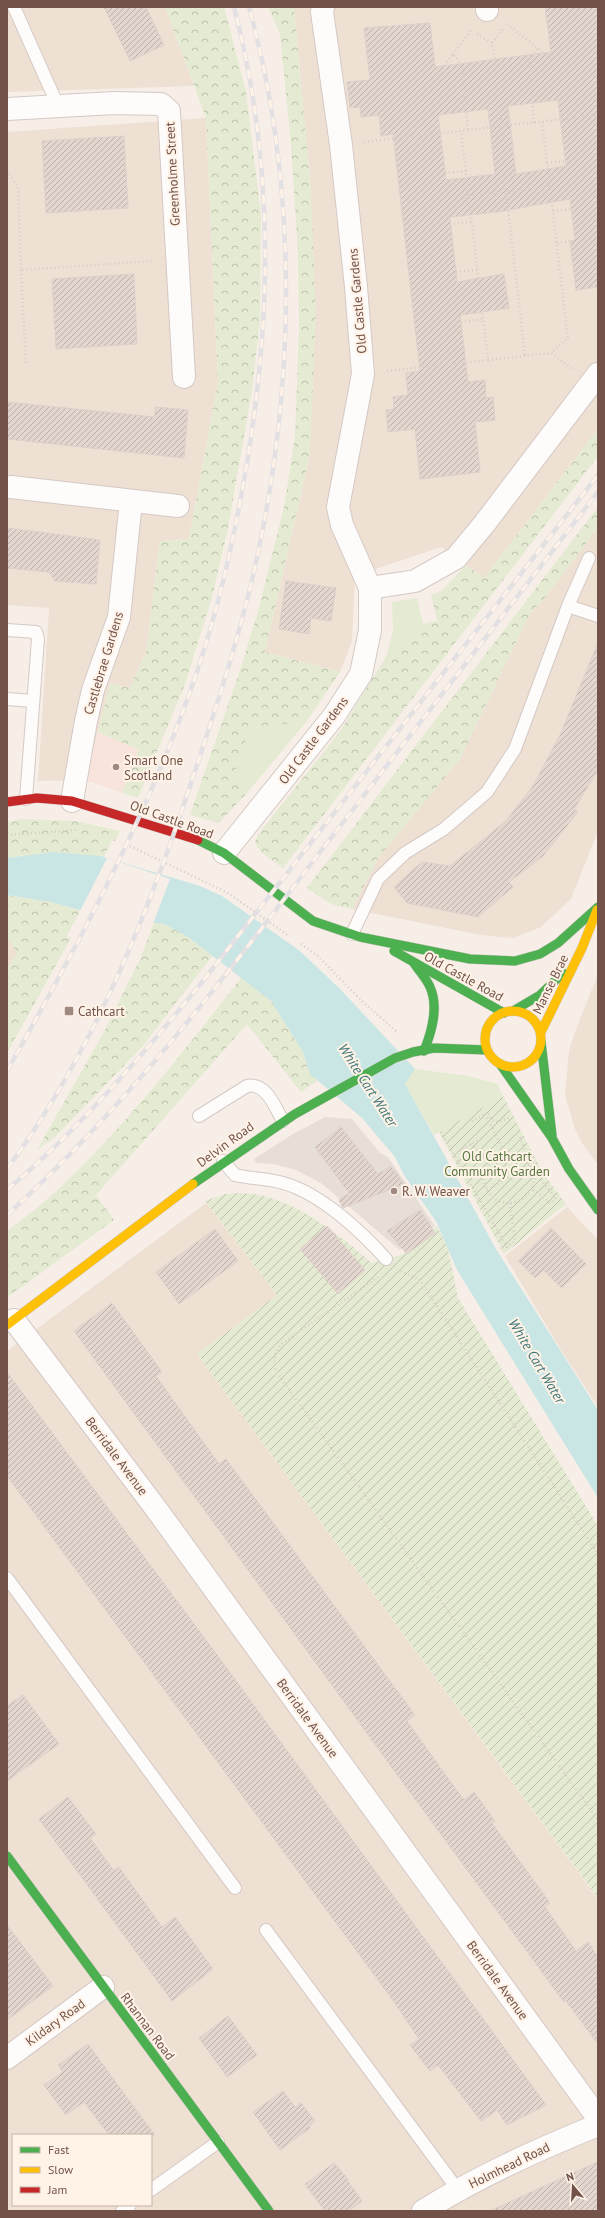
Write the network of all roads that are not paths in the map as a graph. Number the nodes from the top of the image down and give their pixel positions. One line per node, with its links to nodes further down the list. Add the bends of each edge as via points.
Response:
1 (14, 7): 3 (lane)
2 (323, 7): 11 (street, Old Castle Gardens, via 342,145 363,374 338,507 342,525)
3 (58, 106): 4 (street, Greenholme Street); 6 (street, Greenholme Street, via 161,104 169,111)
4 (7, 110)
5 (588, 373): 11 (street, via 485,523 456,558 415,580)
6 (184, 377)
7 (11, 487): 8 (street)
8 (130, 501): 9 (street); 18 (street, Castlebrae Gardens, via 120,617 92,696)
9 (178, 506)
10 (589, 558): 12 (lane)
11 (370, 588): 20 (street, Old Castle Gardens, via 370,630 361,674 334,716)
12 (568, 606): 13 (lane); 22 (lane, via 514,749 487,792 444,829 405,853 378,878)
13 (598, 616)
14 (7, 630): 16 (lane, via 36,632 38,639)
15 (7, 699): 16 (lane)
16 (33, 701): 17 (lane)
17 (26, 799): 18 (main road, Old Castle Road); 19 (main road, Old Castle Road)
18 (72, 801): 20 (main road, Old Castle Road, via 192,837)
19 (7, 802)
20 (224, 853): 22 (main road, Old Castle Road, via 313,921)
21 (598, 908): 23 (main road, Old Castle Road, via 554,946 531,958 485,961); 24 (main road, Manse Brae)
22 (352, 934): 23 (main road, Old Castle Road)
23 (376, 940): 25 (main road, Old Castle Road)
24 (582, 948): 26 (main road, Manse Brae, via 554,983 537,999); 27 (main road, Manse Brae)
25 (412, 961): 26 (main road, Old Castle Road); 30 (main road, Old Castle Road, via 429,986 433,1000 431,1031)
26 (508, 1012): 27 (main road, Old Castle Road, via 522,1012 530,1017); 29 (main road, Old Castle Road, via 490,1024 486,1037)
27 (540, 1032): 28 (main road)
28 (541, 1042): 31 (main road, via 539,1051 526,1064 508,1067); 34 (main road)
29 (487, 1050): 30 (main road, Delvin Road, via 453,1047); 31 (main road)
30 (424, 1051): 33 (main road, Delvin Road, via 404,1054)
31 (500, 1064): 34 (main road)
32 (199, 1116): 33 (lane, via 254,1084 268,1095)
33 (282, 1121): 35 (main road, Delvin Road)
34 (552, 1138): 36 (main road)
35 (223, 1161): 37 (lane, via 235,1175 285,1183 308,1194 349,1223); 38 (main road, Delvin Road)
36 (598, 1210)
37 (389, 1263)
38 (11, 1323): 45 (street, Berridale Avenue, via 157,1510)
39 (7, 1578): 41 (lane)
40 (7, 1856): 43 (main road, Rhannan Road)
41 (235, 1888)
42 (266, 1930): 49 (lane)
43 (103, 1987): 44 (street, Kildary Road); 47 (main road, Rhannan Road)
44 (7, 2058)
45 (598, 2118)
46 (598, 2125): 49 (street, Holmhead Road, via 505,2165)
47 (218, 2142): 48 (lane); 50 (main road, Rhannan Road)
48 (152, 2189)
49 (458, 2190): 51 (street, Holmhead Road)
50 (269, 2211)
51 (423, 2211)

